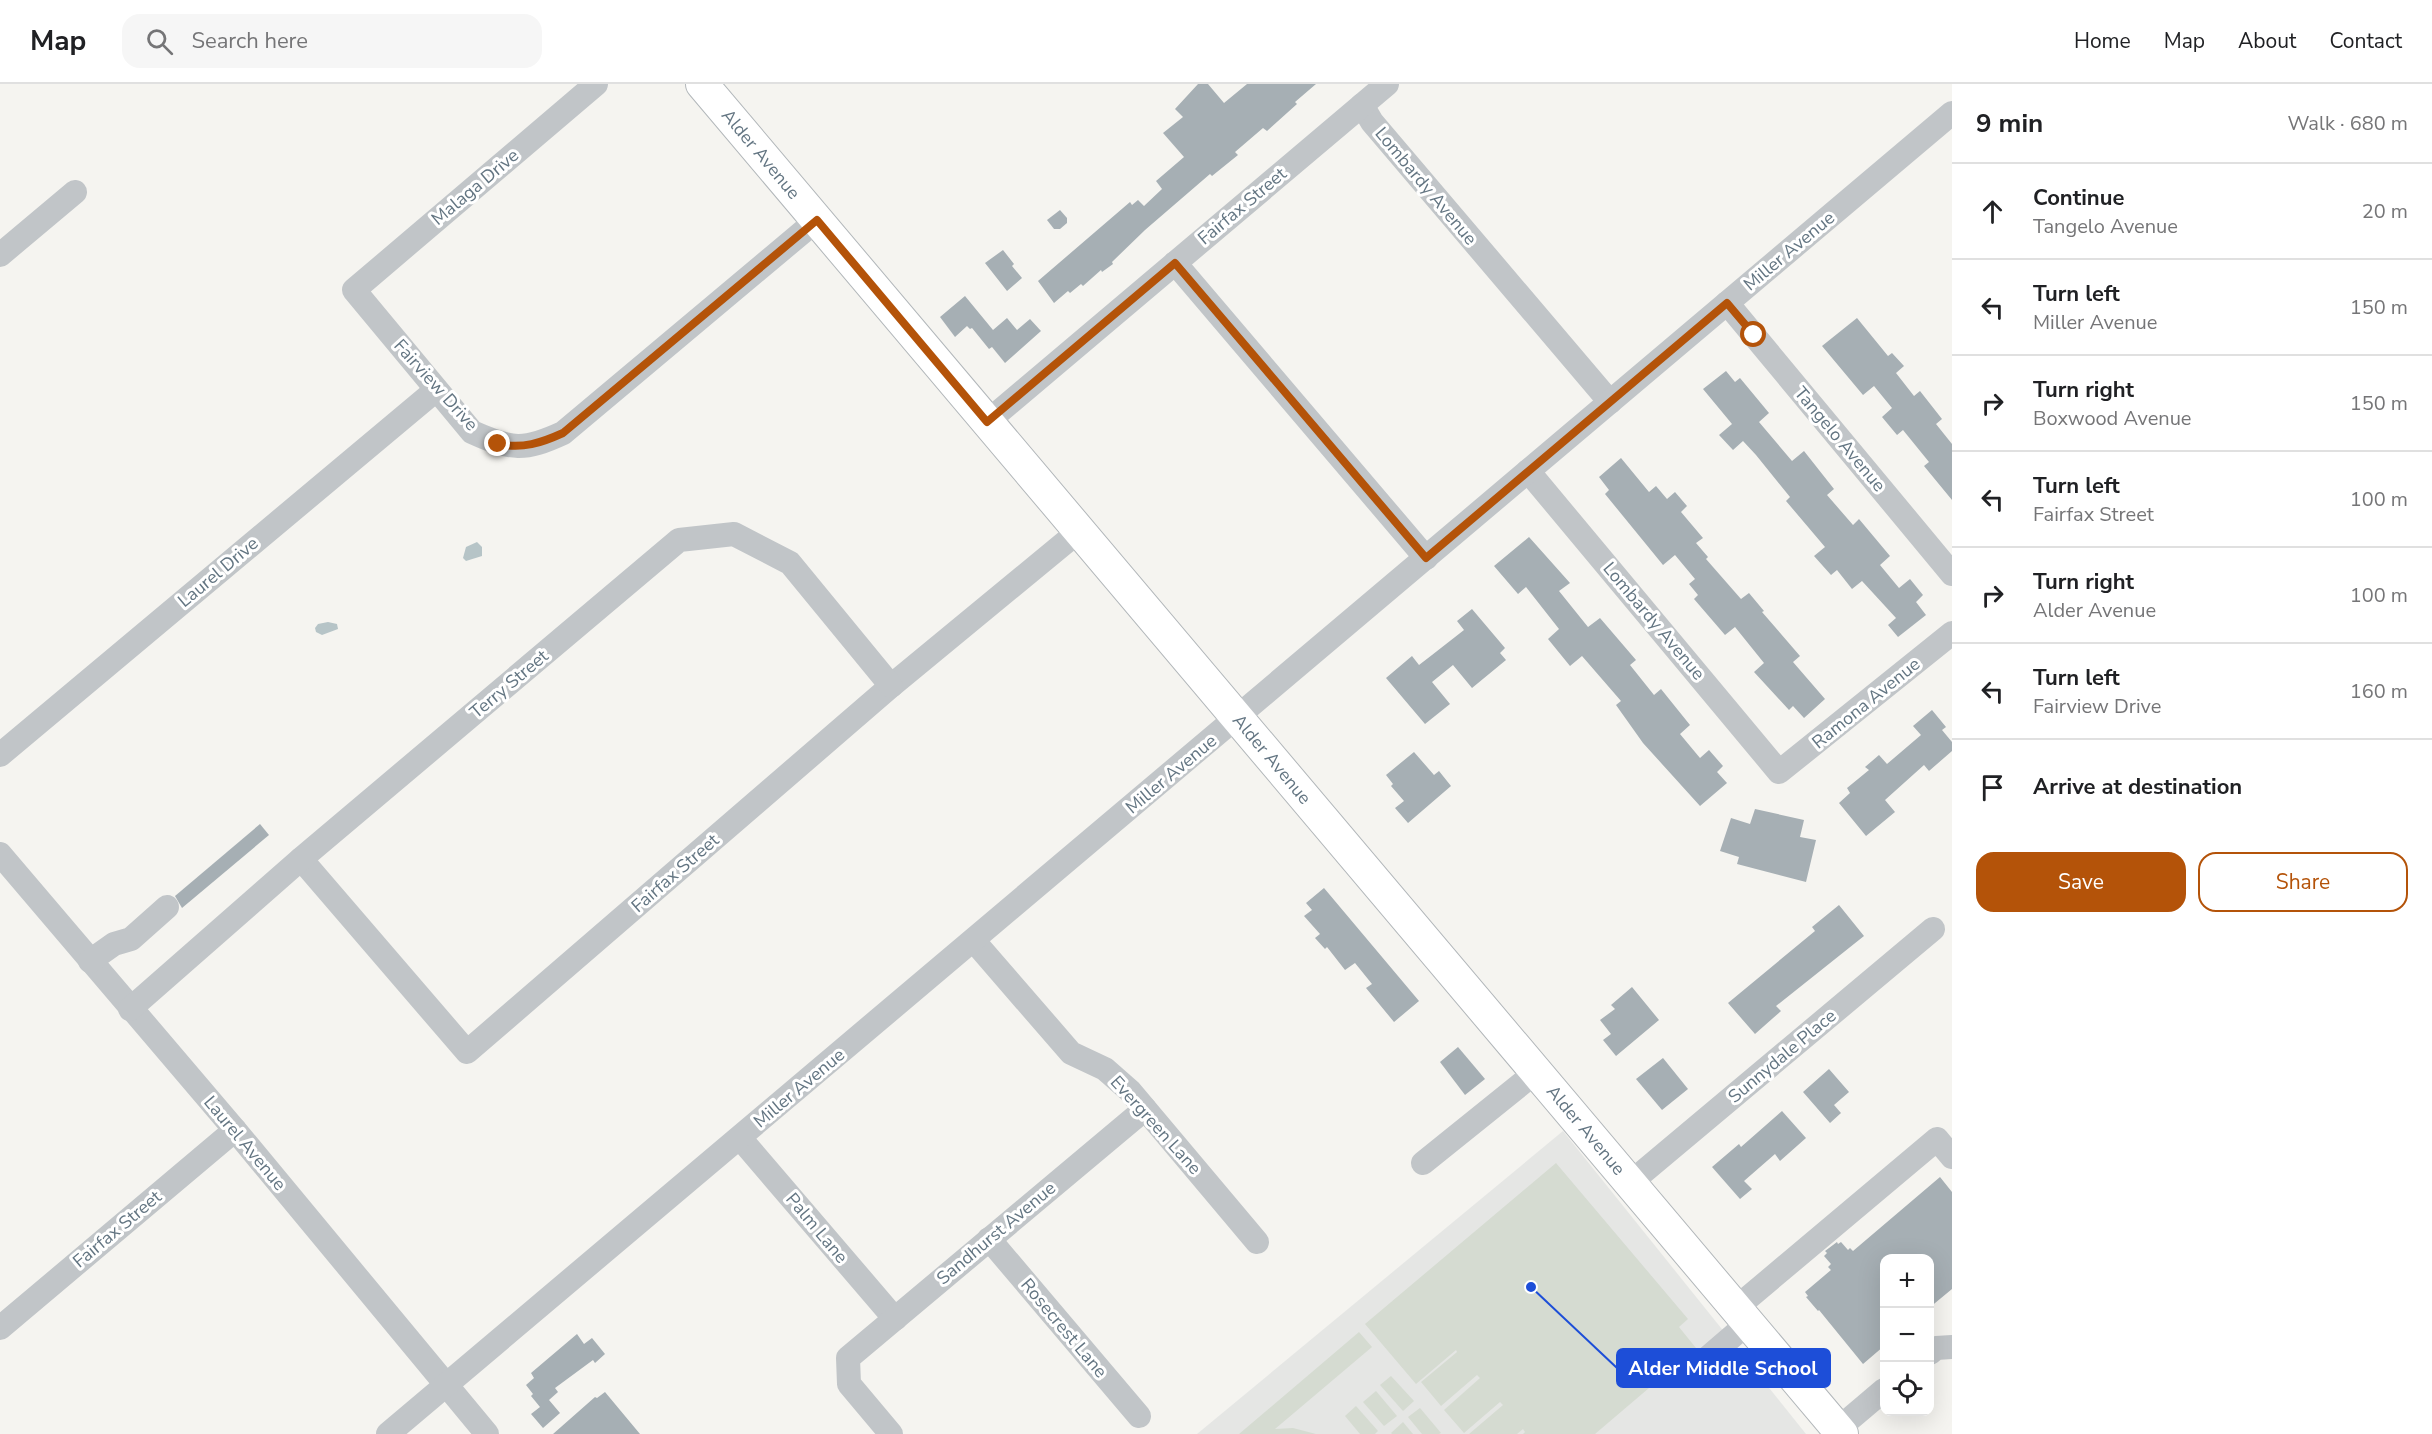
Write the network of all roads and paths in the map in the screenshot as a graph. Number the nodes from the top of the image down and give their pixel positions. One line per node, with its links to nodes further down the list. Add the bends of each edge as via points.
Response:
1 (596, 84): 10 (street, Malaga Drive)
2 (702, 84): 7 (main road, Alder Avenue)
3 (1387, 84): 4 (street, Fairfax Street)
4 (1362, 105): 9 (street, Fairfax Street); 13 (street, Lombardy Avenue, via 1372,122)
5 (1952, 113): 11 (street, Miller Avenue)
6 (75, 192): 8 (street)
7 (817, 220): 12 (street, Fairview Drive, via 563,433 540,444 514,447 472,432); 14 (main road, Alder Avenue)
8 (0, 255)
9 (1175, 263): 14 (street, Fairfax Street); 17 (street)
10 (354, 290): 12 (street, Fairview Drive)
11 (1727, 303): 13 (street, Miller Avenue); 18 (street, Tangelo Avenue)
12 (436, 390): 22 (street, Laurel Drive)
13 (1610, 402): 15 (street, Miller Avenue)
14 (987, 422): 16 (main road, Alder Avenue)
15 (1528, 471): 17 (street, Miller Avenue); 23 (street, Lombardy Avenue)
16 (1079, 531): 20 (street, Fairfax Street); 21 (main road, Alder Avenue)
17 (1426, 558): 21 (street, Miller Avenue)
18 (1952, 574)
19 (1952, 633): 23 (street, Ramona Avenue)
20 (891, 686): 25 (street, Terry Street, via 790,563 734,534 679,540); 25 (street, Fairfax Street, via 467,1052)
21 (1237, 718): 28 (street, Miller Avenue); 31 (main road, Alder Avenue)
22 (0, 755)
23 (1779, 772)
24 (0, 854): 29 (street, Laurel Avenue)
25 (302, 859): 30 (street, Terry Street)
26 (167, 908): 29 (street, via 131,939 114,944)
27 (1933, 929): 37 (street, Sunnydale Place)
28 (974, 941): 32 (street, Evergreen Lane, via 1071,1053 1105,1069); 34 (street, Miller Avenue)
29 (90, 961): 30 (street, Laurel Avenue)
30 (130, 1009): 33 (street, Laurel Avenue)
31 (1536, 1072): 36 (street); 37 (main road, Alder Avenue)
32 (1145, 1109): 38 (street, Sandhurst Avenue); 39 (street, Evergreen Lane)
33 (235, 1130): 42 (street, Fairfax Street); 46 (street, Laurel Avenue)
34 (740, 1138): 41 (street, Palm Lane); 46 (street, Miller Avenue)
35 (1952, 1157): 40 (street, via 1937,1139)
36 (1423, 1162)
37 (1630, 1183): 40 (main road, Alder Avenue)
38 (989, 1239): 41 (street, Sandhurst Avenue); 48 (street, Rosecrest Lane)
39 (1257, 1242)
40 (1742, 1316): 45 (street); 49 (main road, Alder Avenue)
41 (895, 1319): 52 (street, Sandhurst Avenue, via 848,1358 849,1384)
42 (0, 1328)
43 (1952, 1347): 44 (street)
44 (1934, 1349)
45 (1698, 1366)
46 (445, 1385): 50 (street, Miller Avenue); 51 (street, Laurel Avenue)
47 (1880, 1394): 49 (street)
48 (1138, 1416)
49 (1840, 1432)
50 (388, 1434)
51 (487, 1434)
52 (891, 1434)

